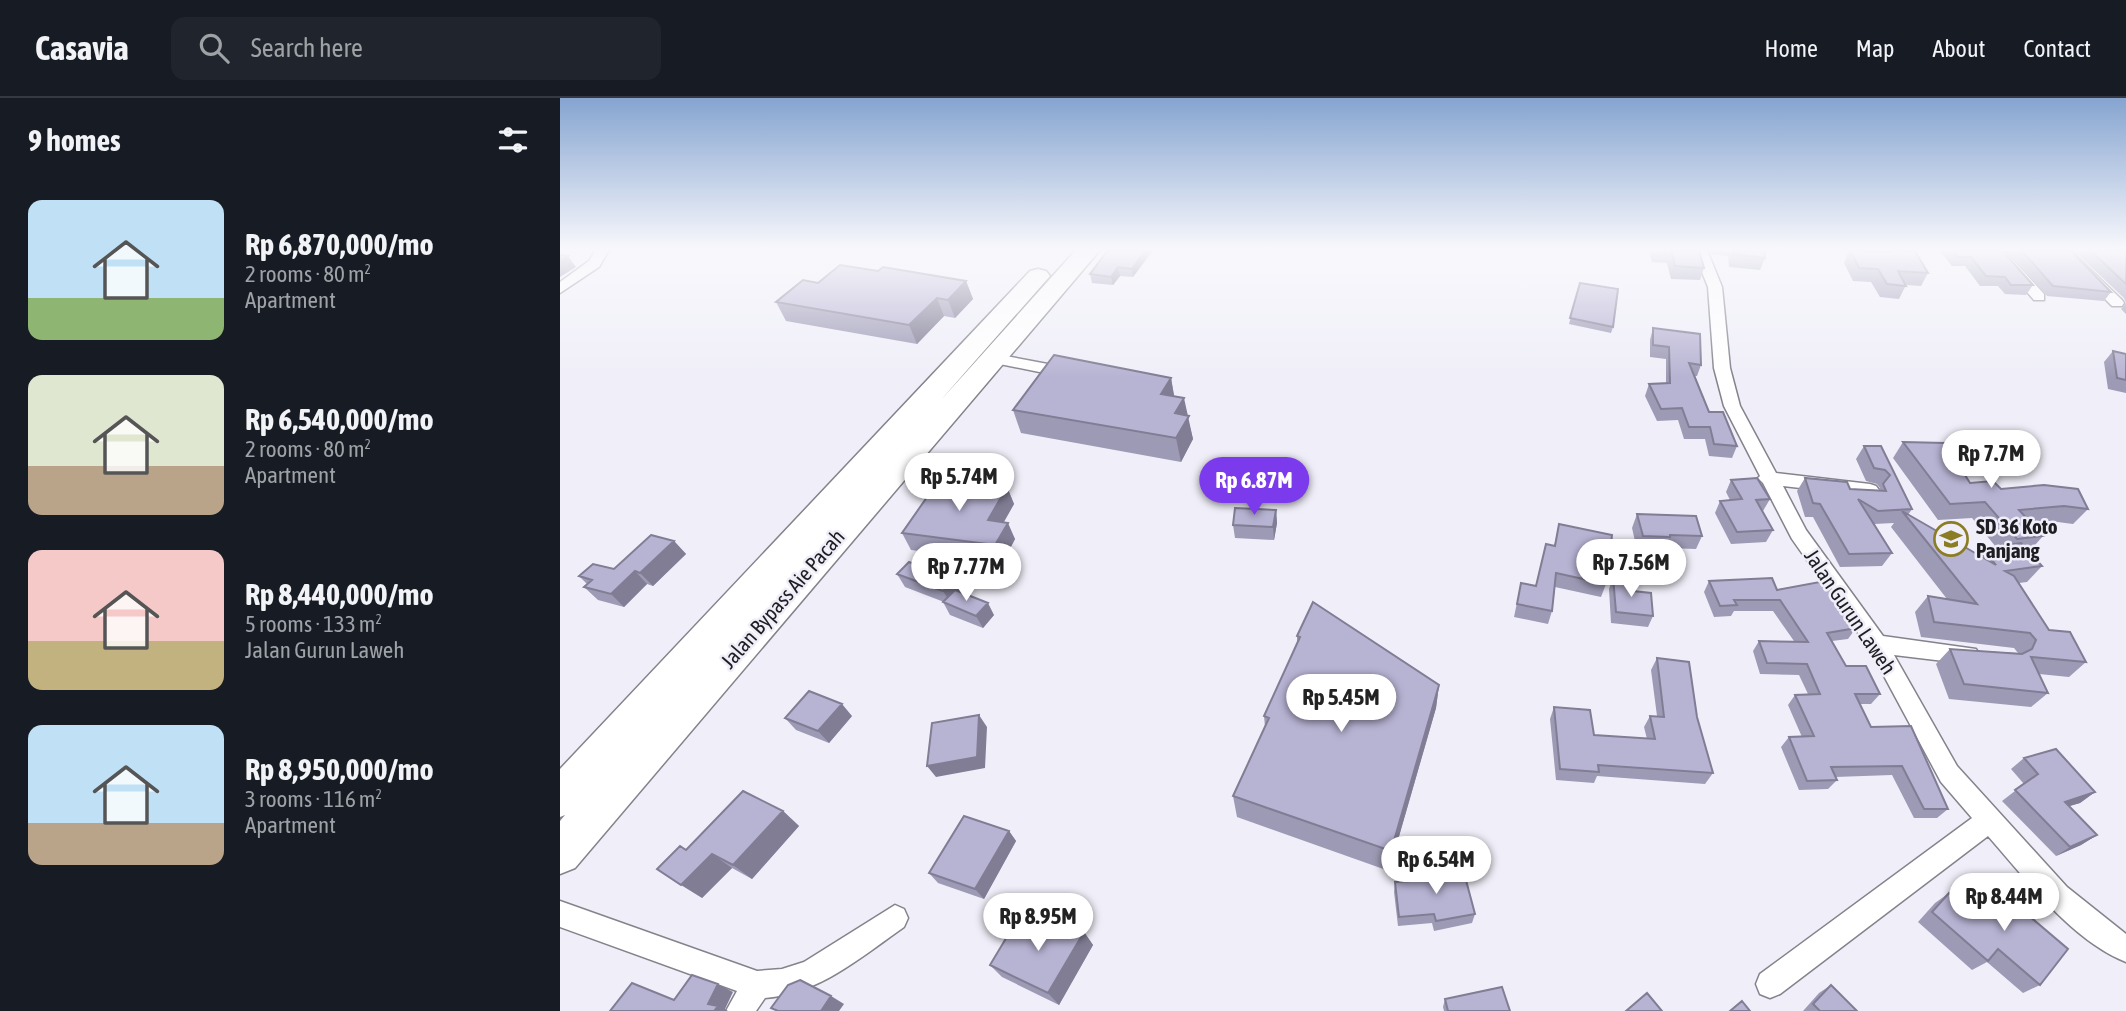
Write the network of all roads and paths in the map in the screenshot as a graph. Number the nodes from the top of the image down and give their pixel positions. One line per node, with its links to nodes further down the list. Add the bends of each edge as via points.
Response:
1 (1022, 293): 14 (highway)
2 (1052, 293): 8 (highway, Jalan Bypass Aie Pacah)
3 (1715, 293): 10 (street, Jalan Gurun Laweh, via 1722,368 1732,406)
4 (2036, 293): 6 (street)
5 (2106, 293): 7 (street)
6 (2039, 296)
7 (2117, 303)
8 (995, 359): 9 (street); 16 (highway, Jalan Bypass Aie Pacah)
9 (1090, 377)
10 (1768, 478): 11 (street); 12 (street, Jalan Gurun Laweh, via 1798,534)
11 (1870, 490)
12 (1877, 644): 13 (street); 15 (street, Jalan Gurun Laweh, via 1949,774)
13 (1995, 656)
14 (560, 798)
15 (1988, 821): 19 (street, Jalan Gurun Laweh, via 2058,896); 20 (street)
16 (560, 853)
17 (560, 914): 21 (street)
18 (895, 918): 21 (street, via 811,974)
19 (2126, 949)
20 (1770, 984)
21 (757, 985): 22 (street)
22 (740, 1011)

